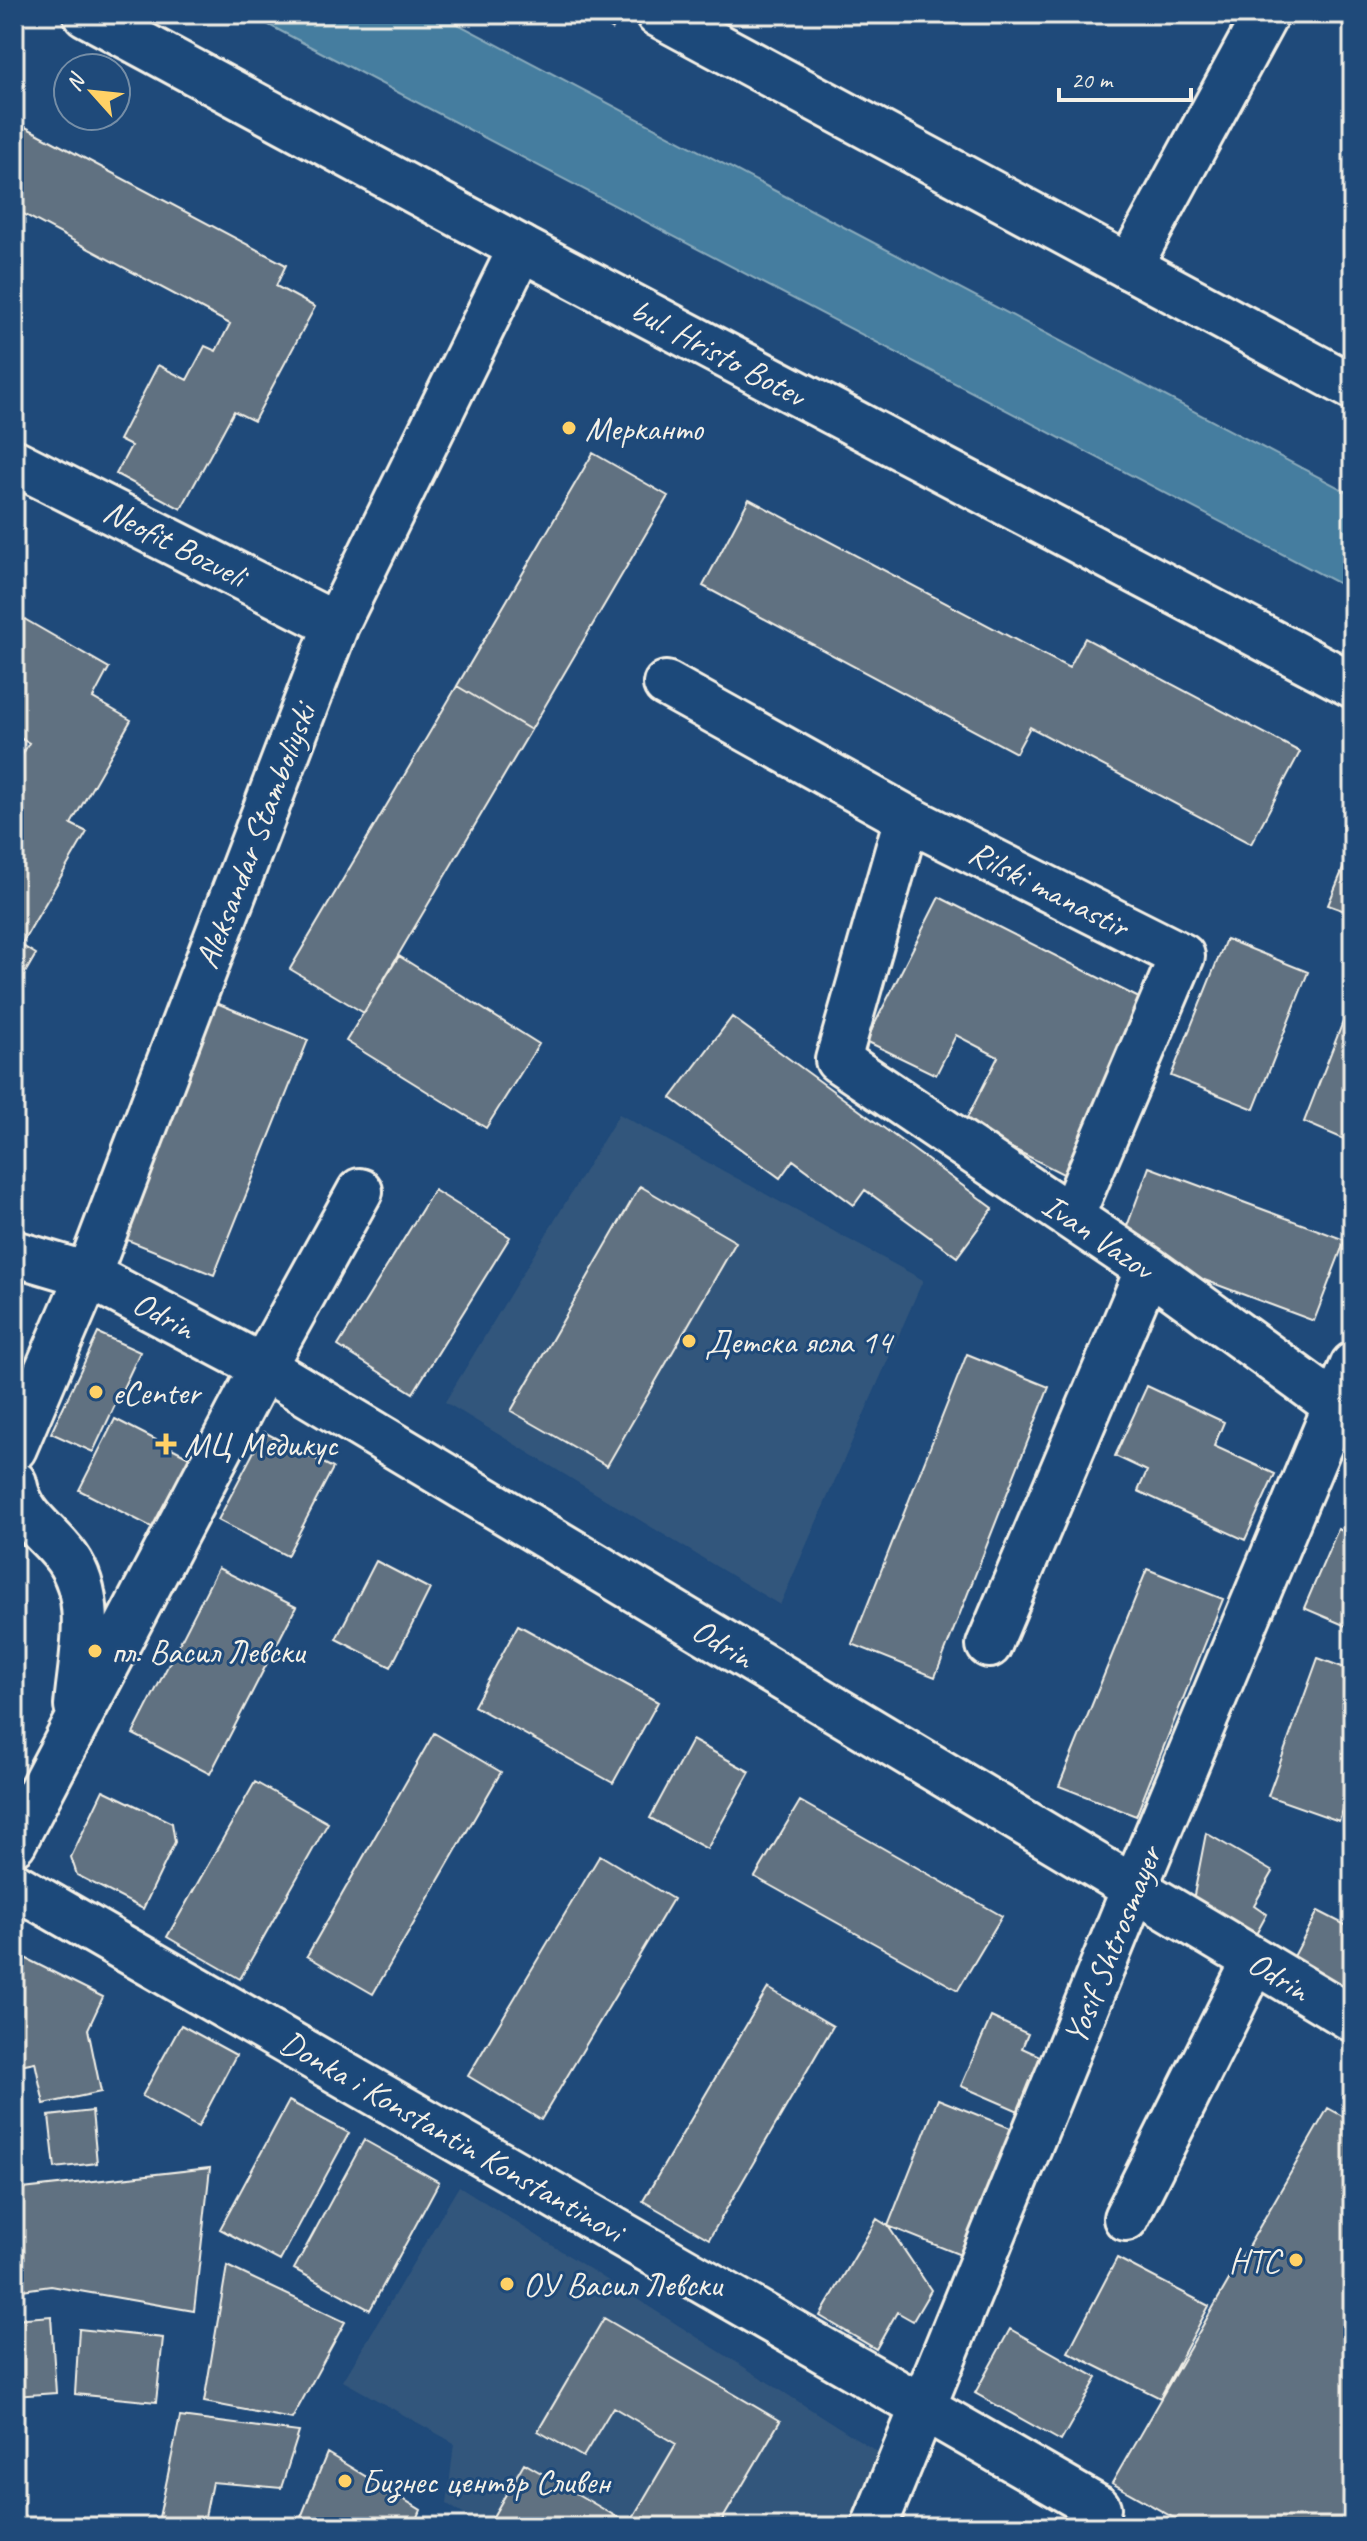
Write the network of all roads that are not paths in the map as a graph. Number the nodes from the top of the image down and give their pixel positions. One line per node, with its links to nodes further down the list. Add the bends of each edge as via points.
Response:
1 (86, 14): 4 (street, bul. Hristo Botev)
2 (658, 14): 5 (street)
3 (1266, 14): 5 (street)
4 (521, 248): 8 (street, Aleksandar Stamboliyski); 10 (street, bul. Hristo Botev)
5 (1129, 267): 6 (street)
6 (1353, 387)
7 (14, 462): 8 (street, Neofit Bozveli)
8 (336, 625): 16 (street, Aleksandar Stamboliyski)
9 (666, 684): 11 (street, Rilski manastir)
10 (1353, 685)
11 (907, 818): 13 (street, Ivan Vazov, via 838,1060); 13 (street, Rilski manastir, via 1182,956)
12 (360, 1191): 18 (street)
13 (1071, 1217): 15 (street, Ivan Vazov)
14 (14, 1253): 16 (street, Odrin)
15 (1148, 1269): 19 (street, Ivan Vazov); 22 (street)
16 (88, 1275): 18 (street, Odrin); 20 (street, Aleksandar Stamboliyski)
17 (1353, 1365): 19 (street, Yosif Shtrosmayer)
18 (263, 1367): 23 (street); 26 (street, Odrin)
19 (1344, 1413): 26 (street, Yosif Shtrosmayer)
20 (15, 1450)
21 (14, 1483): 23 (street, via 17,1500 67,1558 82,1593)
22 (989, 1645)
23 (76, 1724): 24 (street)
24 (17, 1829)
25 (14, 1885): 30 (street, Donka i Konstantin Konstantinovi)
26 (1134, 1889): 27 (street, Odrin); 30 (street, Yosif Shtrosmayer)
27 (1254, 1962): 28 (street, Odrin); 29 (street)
28 (1353, 2019)
29 (1126, 2218)
30 (922, 2407): 31 (street, Donka i Konstantin Konstantinovi); 32 (street, Yosif Shtrosmayer)
31 (1098, 2508)
32 (874, 2527)

